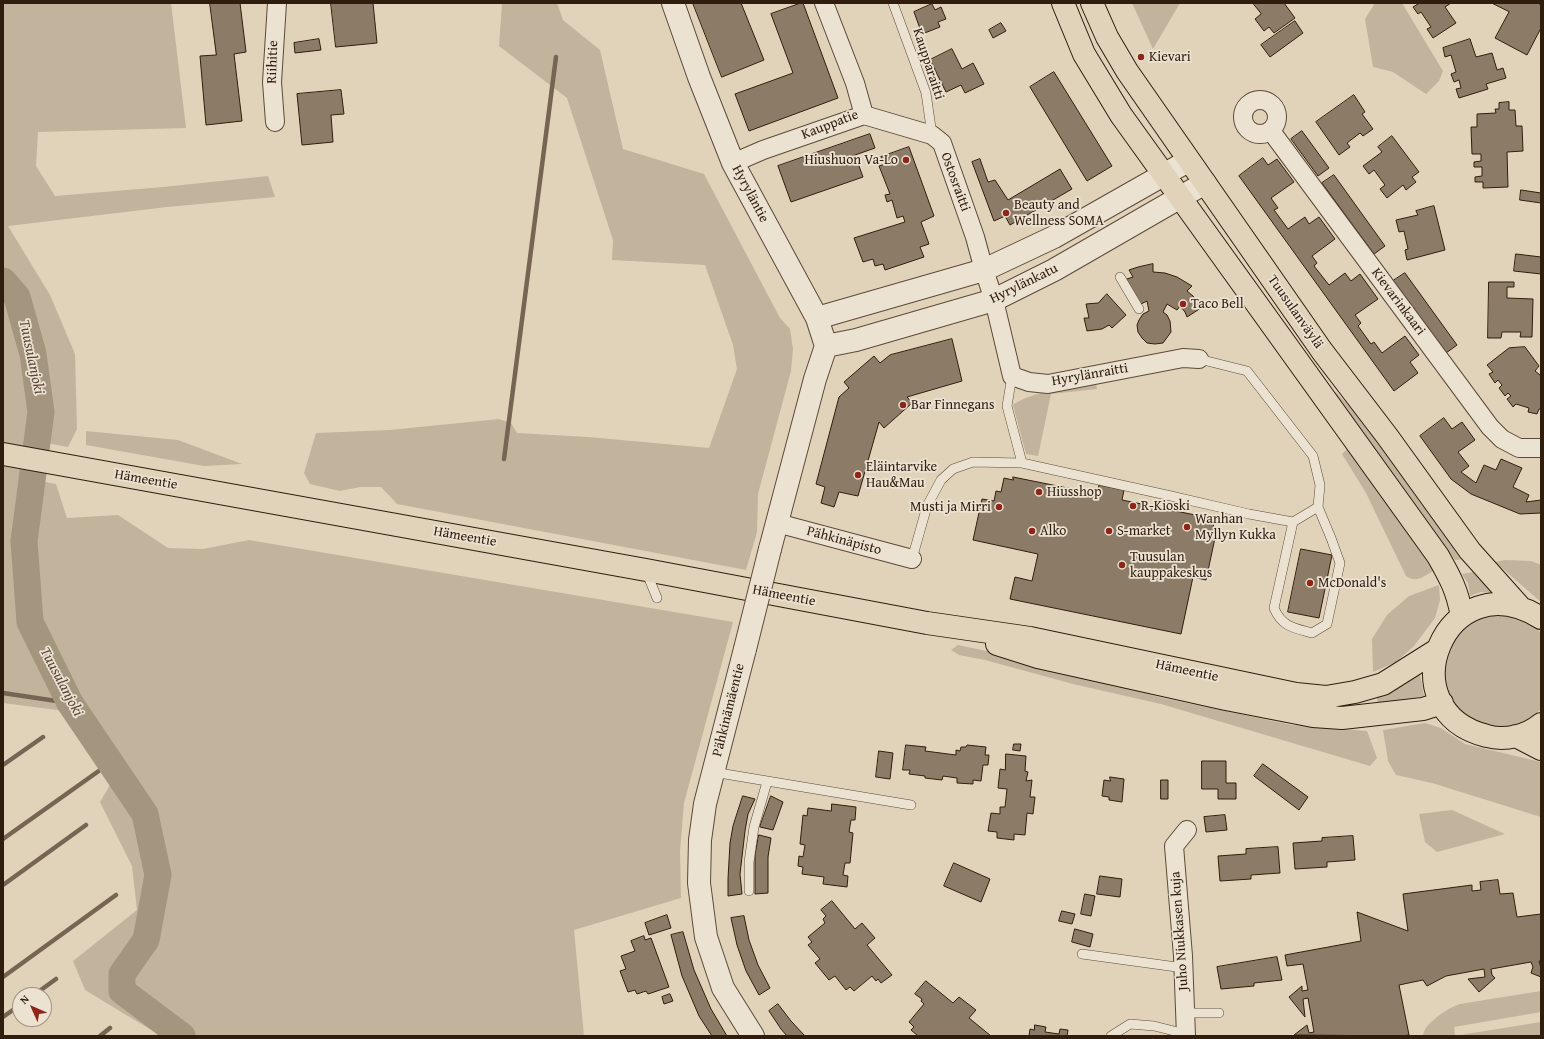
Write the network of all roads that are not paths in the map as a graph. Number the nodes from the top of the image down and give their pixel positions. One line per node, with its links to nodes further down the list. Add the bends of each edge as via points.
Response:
1 (277, 3): 8 (street, Riihitie, via 272,82)
2 (673, 3): 12 (street, Hyryläntie)
3 (824, 3): 7 (street, Kauppatie, via 855,83)
4 (893, 3): 10 (lane, Kaupparaitti, via 926,93)
5 (1063, 3): 13 (main road, Tuusulanväylä, via 1084,54 1121,115)
6 (1092, 3): 11 (main road, Tuusulanväylä, via 1107,37 1127,71)
7 (864, 115): 10 (street, Ostosraitti); 12 (street, Kauppatie)
8 (275, 122)
9 (1271, 130): 24 (street, Kievarinkaari, via 1490,427 1502,439 1519,448)
10 (932, 135): 16 (street, Ostosraitti, via 942,143)
11 (1188, 160): 13 (street, Hyrylänkatu); 14 (main road, Tuusulanväylä)
12 (733, 163): 20 (street, Hyryläntie)
13 (1164, 175): 15 (main road, Tuusulanväylä); 16 (street, Hyrylänkatu, via 1054,238)
14 (1205, 183): 15 (street, Hyrylänkatu); 33 (main road, Tuusulanväylä, via 1322,351 1458,535)
15 (1180, 197): 18 (street, Hyrylänkatu, via 1054,270); 34 (main road, Tuusulanväylä, via 1438,556 1454,583)
16 (984, 270): 18 (street, Ostosraitti); 20 (street, Hyrylänkatu)
17 (1120, 277): 19 (lane)
18 (994, 300): 21 (street, Hyrylänkatu, via 856,340); 23 (street)
19 (1140, 309)
20 (817, 318): 21 (street, Hyryläntie)
21 (826, 346): 29 (street, Pähkinämäentie)
22 (1199, 359): 23 (street, Hyrylänraitti, via 1183,358 1048,384 1029,382); 27 (lane, via 1248,371 1313,456 1320,485)
23 (1012, 376): 26 (lane, via 1007,406)
24 (1541, 448)
25 (11, 456): 31 (main road, Hämeentie)
26 (1022, 463): 28 (lane); 30 (lane, via 973,462 953,469 941,480 927,506)
27 (1318, 507): 28 (lane); 28 (lane, via 1340,563 1327,624 1312,633 1292,627 1278,618 1274,608)
28 (1293, 522)
29 (777, 523): 30 (street, Pähkinäpisto); 42 (street, Pähkinämäentie, bridge)
30 (912, 559)
31 (646, 570): 32 (lane); 36 (main road, Hämeentie)
32 (656, 598)
33 (1520, 607): 34 (main road, via 1508,604 1484,606); 35 (main road)
34 (1462, 616): 37 (main road, via 1452,624)
35 (1541, 618)
36 (927, 623): 37 (main road, Hämeentie, via 1030,638 1296,694 1326,697 1383,684); 38 (main road, Hämeentie, via 1038,657 1313,716 1350,717 1423,709)
37 (1437, 650): 38 (main road, via 1433,668 1434,680)
38 (1442, 703): 40 (main road, via 1457,722 1478,734 1503,738)
39 (1541, 724): 40 (main road)
40 (1516, 736): 41 (main road)
41 (1541, 749)
42 (713, 772): 43 (lane); 52 (street, Pähkinämäentie, via 700,840 699,883 706,937 723,988)
43 (767, 782): 44 (lane); 46 (lane, via 754,826 749,862)
44 (911, 804)
45 (1186, 830): 48 (street, Juho Niukkasen kuja, via 1174,846)
46 (749, 891)
47 (1082, 954): 48 (lane)
48 (1184, 968): 49 (street, Juho Niukkasen kuja)
49 (1185, 1013): 50 (lane); 51 (street, Juho Niukkasen kuja)
50 (1219, 1014)
51 (1186, 1035): 53 (lane, via 1154,1026 1130,1024)
52 (754, 1036)
53 (1111, 1036)

